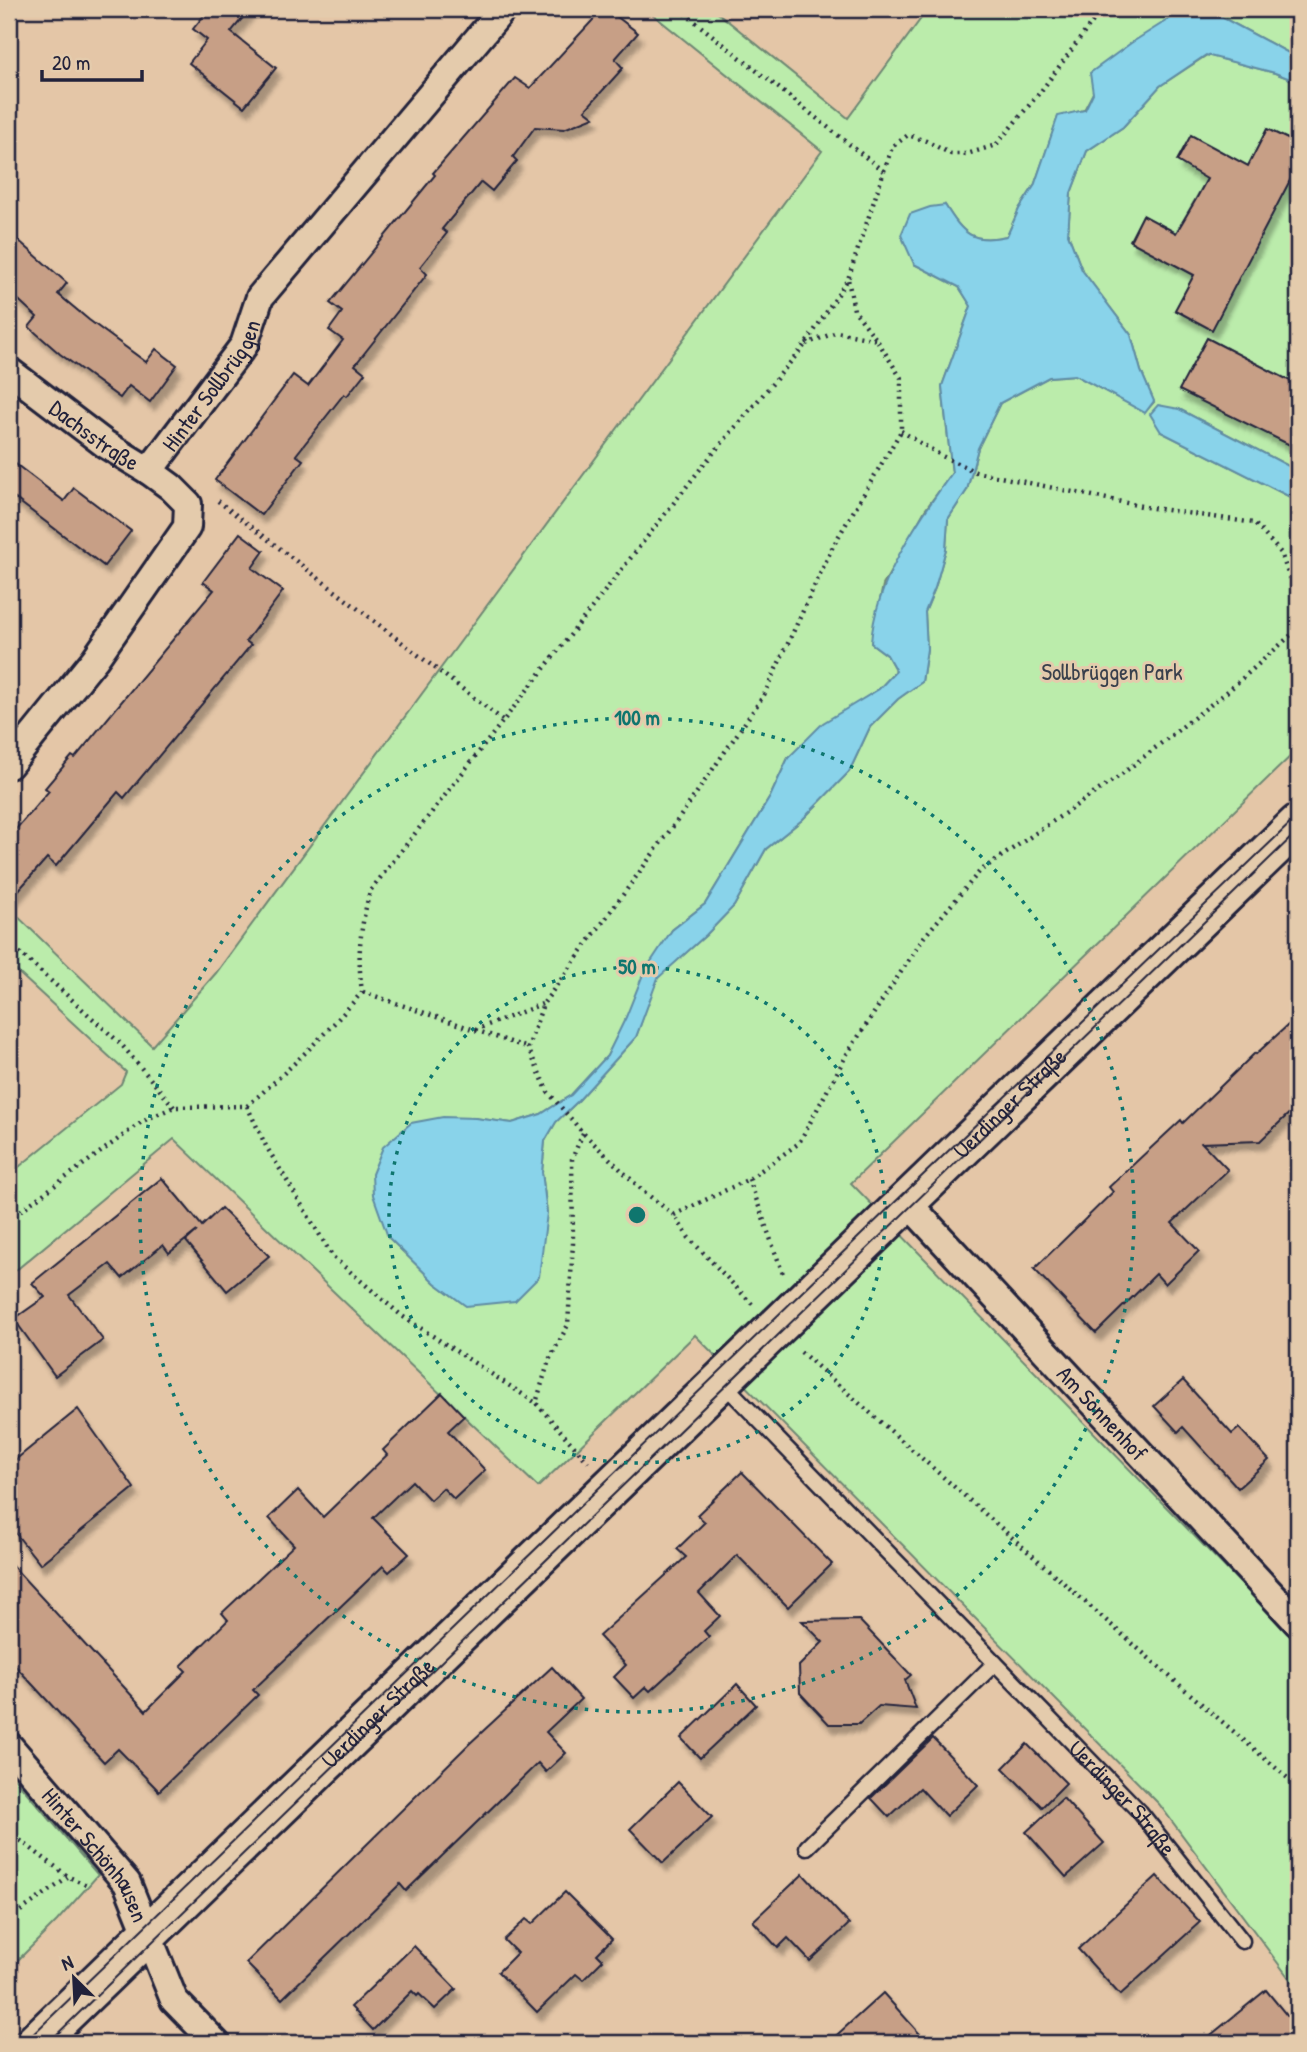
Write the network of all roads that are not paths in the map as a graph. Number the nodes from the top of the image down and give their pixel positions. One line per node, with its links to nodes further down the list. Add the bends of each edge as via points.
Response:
1 (503, 9): 3 (street, Hinter Sollbrüggen, via 260,297 244,345)
2 (9, 371): 3 (street, Dachsstraße, via 105,444)
3 (149, 471): 4 (street, Hinter Sollbrüggen, via 188,504 187,527 95,659)
4 (9, 765)
5 (1298, 824): 6 (main road, Uerdinger Straße)
6 (906, 1201): 7 (main road, Uerdinger Straße); 8 (street, Am Sonnenhof)
7 (720, 1380): 9 (lane, Uerdinger Straße); 12 (main road, Uerdinger Straße)
8 (1298, 1623)
9 (995, 1663): 11 (lane); 13 (lane, Uerdinger Straße, via 1140,1812)
10 (9, 1746): 12 (street, Hinter Schönhausen, via 127,1883)
11 (807, 1847)
12 (147, 1935): 14 (main road, Uerdinger Straße); 15 (street, Hinter Schönhausen, via 174,2000)
13 (1242, 1941)
14 (35, 2043)
15 (216, 2043)

